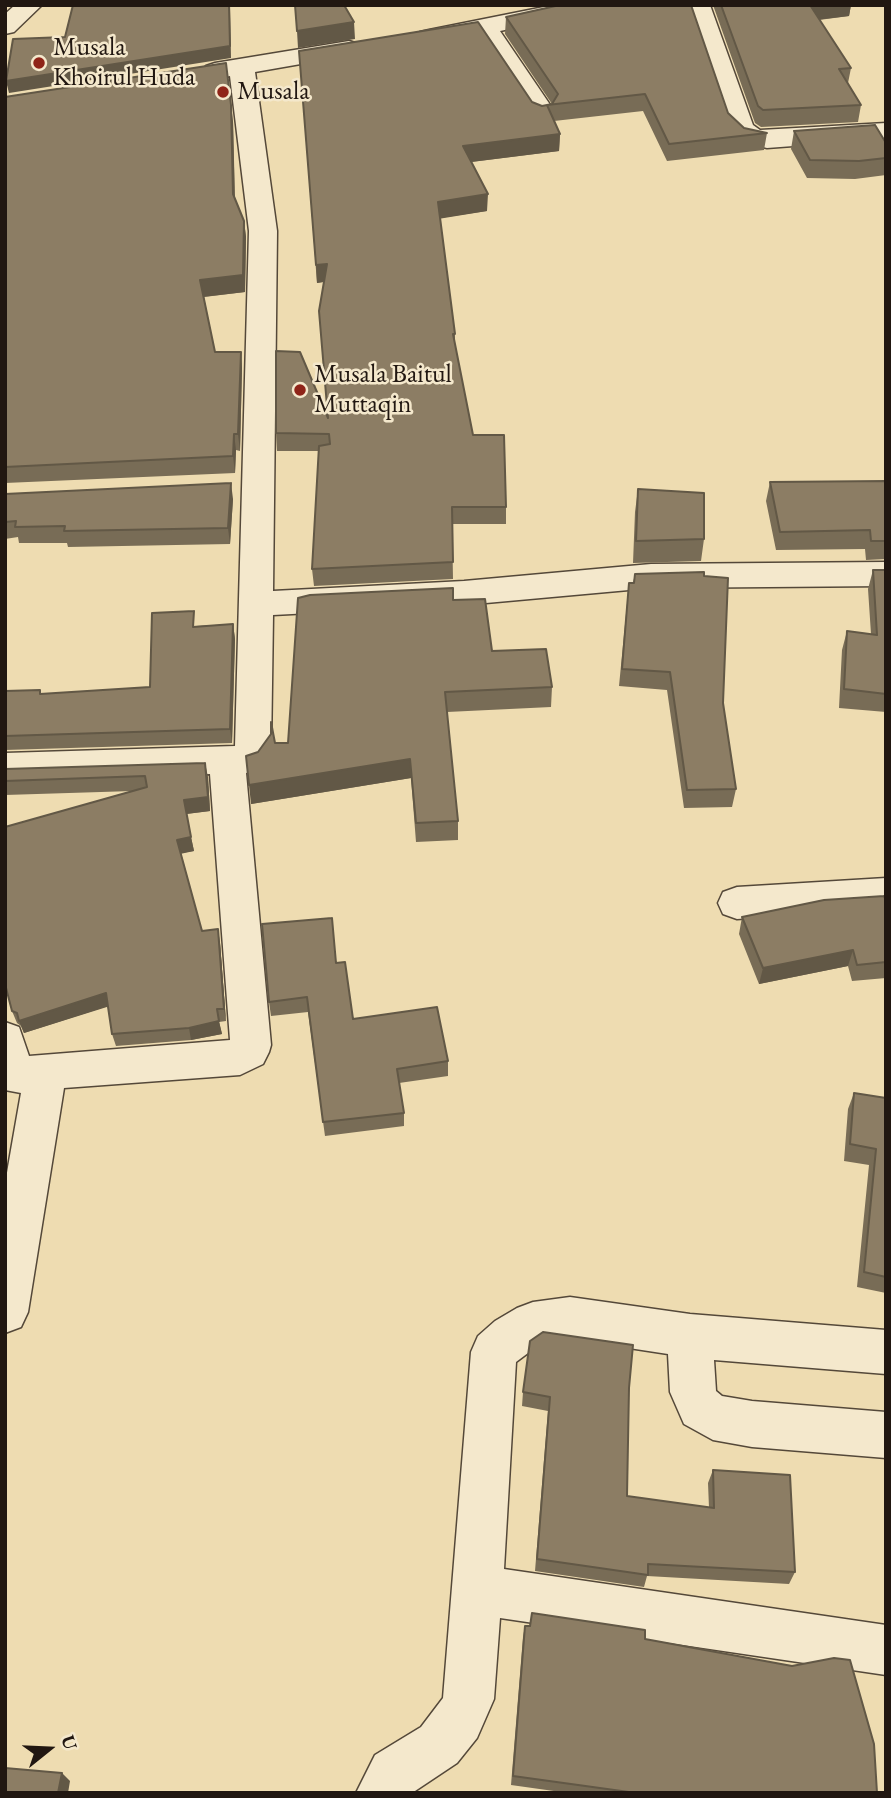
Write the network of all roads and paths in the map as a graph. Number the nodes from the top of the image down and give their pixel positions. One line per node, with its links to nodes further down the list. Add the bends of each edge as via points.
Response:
1 (30, 5): 4 (street)
2 (593, 5): 5 (street)
3 (698, 5): 11 (street, via 741,129 751,136 766,140)
4 (5, 27)
5 (486, 28): 6 (street); 10 (street)
6 (404, 41)
7 (377, 45): 8 (street)
8 (241, 66): 9 (street); 13 (street, via 263,231 244,485)
9 (189, 75)
10 (542, 112)
11 (886, 131)
12 (886, 573): 13 (street, via 651,576 464,593)
13 (255, 604): 14 (street, via 253,752 245,760)
14 (227, 760): 15 (street); 19 (street, via 249,1052 240,1058)
15 (5, 767)
16 (886, 893): 17 (street)
17 (737, 903)
18 (5, 1039): 19 (street, via 11,1073)
19 (46, 1071): 20 (street)
20 (5, 1312)
21 (690, 1336): 22 (street); 23 (street, via 693,1392 699,1408 713,1417); 24 (street, via 570,1318 533,1323 494,1352)
22 (886, 1352)
23 (886, 1435)
24 (478, 1590): 25 (street); 26 (street, via 468,1699 459,1720 439,1745 394,1774)
25 (886, 1650)
26 (382, 1793)

